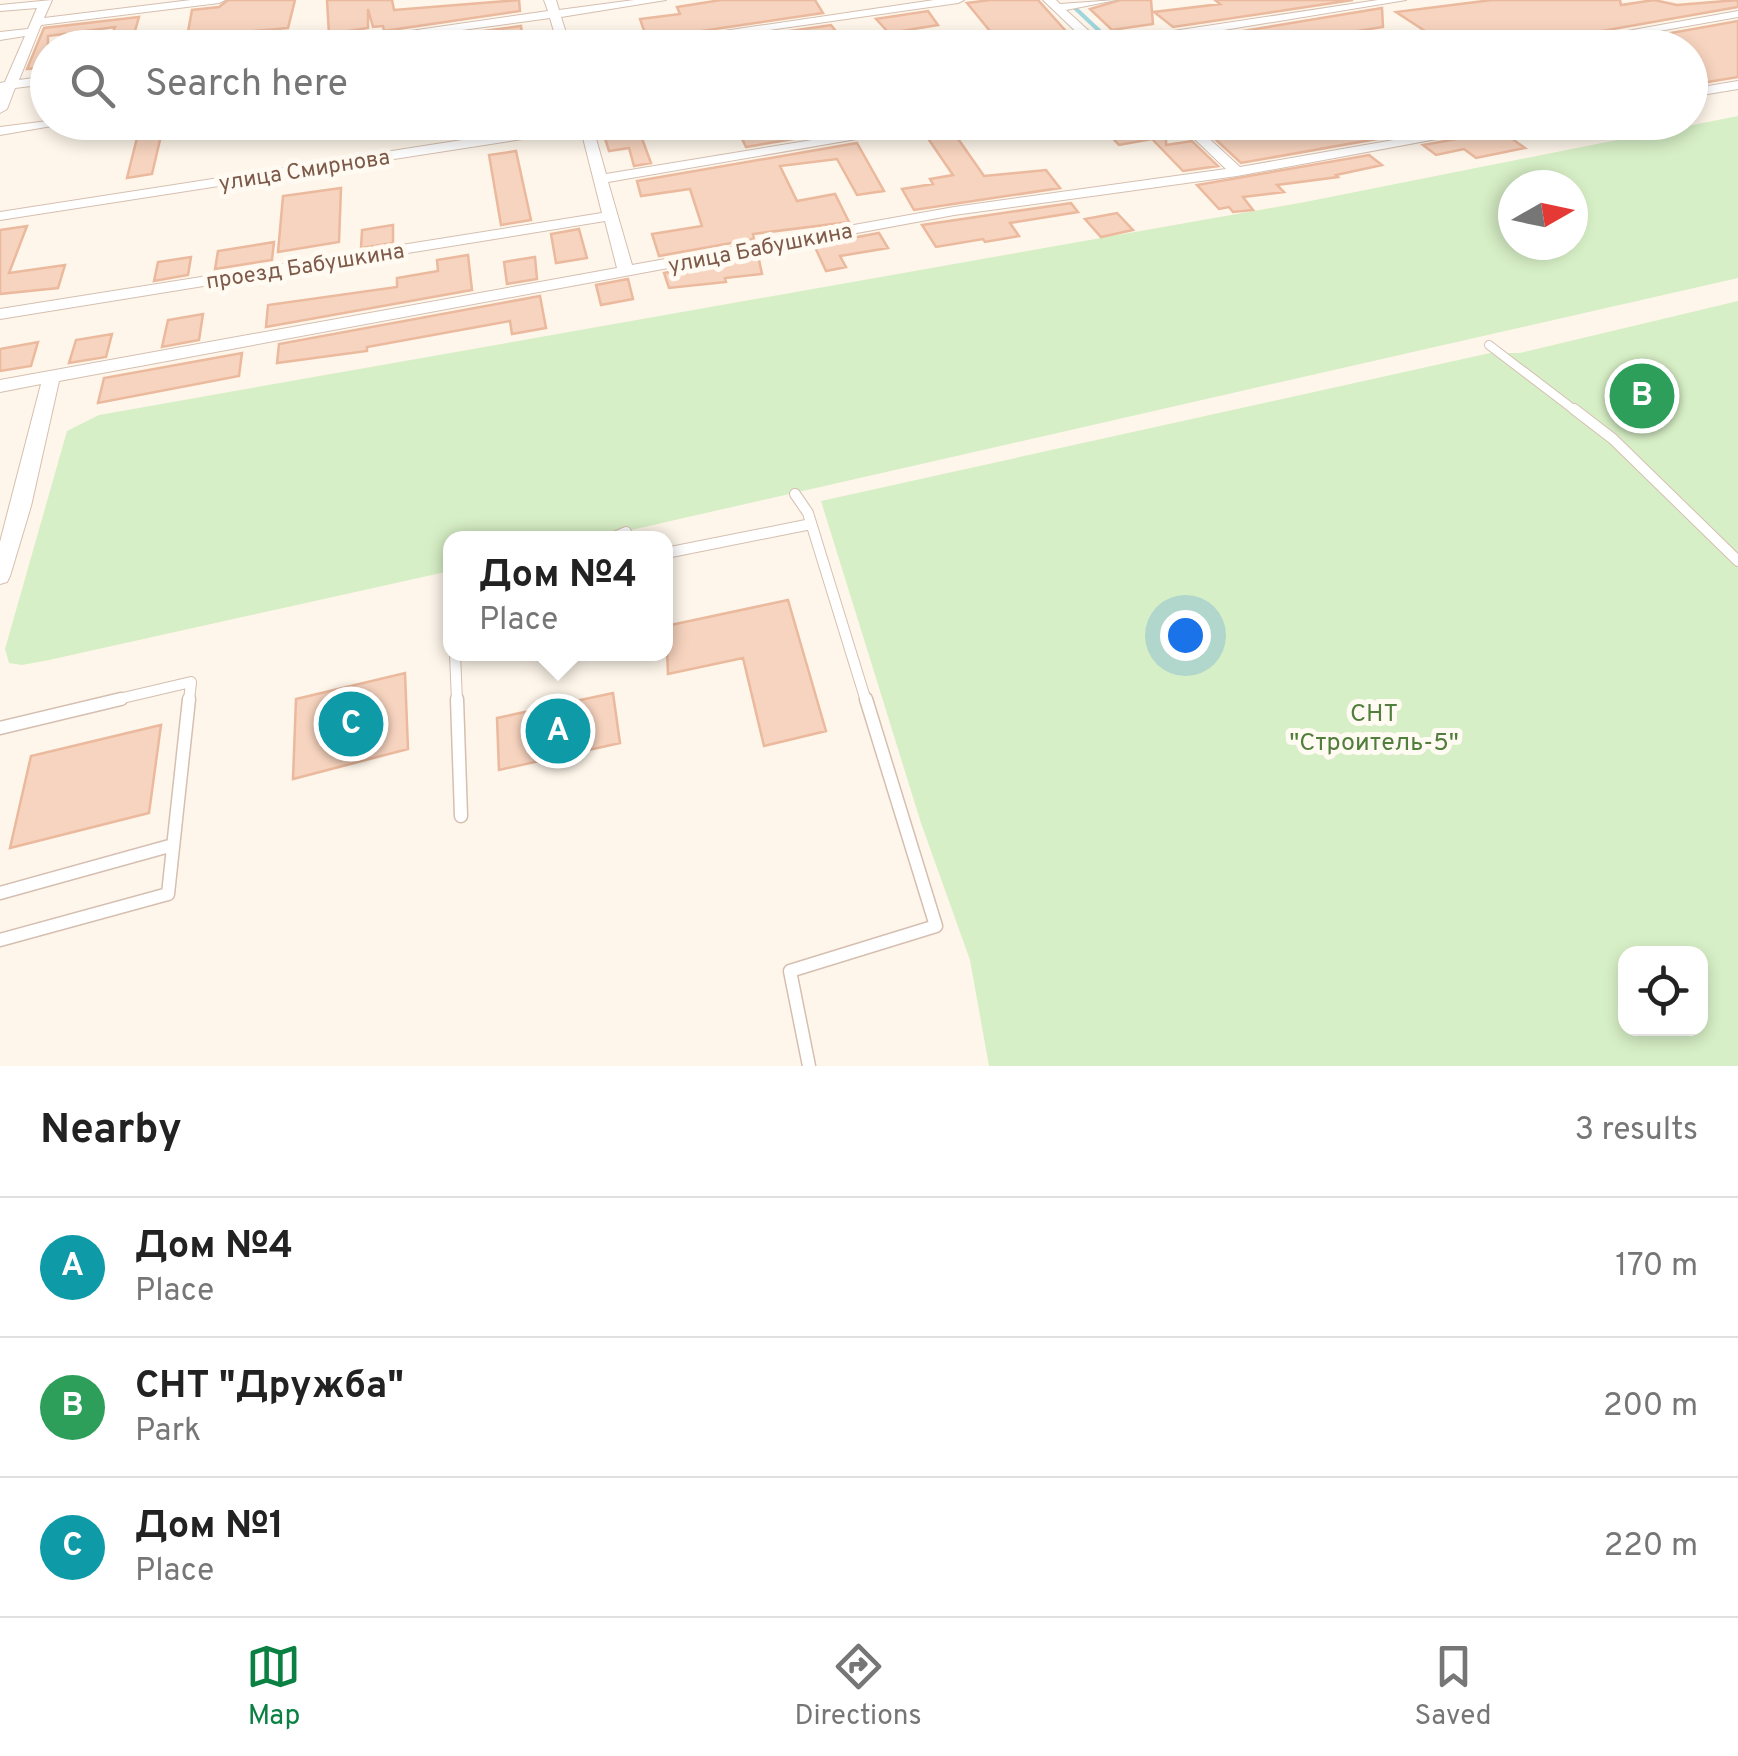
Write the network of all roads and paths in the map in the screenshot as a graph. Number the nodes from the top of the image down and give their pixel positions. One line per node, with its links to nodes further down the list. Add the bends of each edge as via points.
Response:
1 (218, 0): 9 (street)
2 (550, 0): 13 (street)
3 (660, 0): 13 (street)
4 (958, 0): 18 (street)
5 (1110, 0): 10 (street)
6 (1400, 0): 20 (street)
7 (1720, 0): 12 (street)
8 (45, 2): 11 (street); 14 (street)
9 (168, 3): 14 (street)
10 (1053, 4): 19 (street)
11 (0, 8)
12 (1738, 11): 21 (street)
13 (556, 14): 16 (street); 17 (street)
14 (35, 27): 15 (street); 22 (street)
15 (33, 30)
16 (435, 30)
17 (560, 30)
18 (744, 30)
19 (1079, 30)
20 (1206, 30)
21 (1636, 30)
22 (0, 36)
23 (30, 37): 26 (street)
24 (30, 83): 26 (street)
25 (1738, 85): 27 (street)
26 (5, 86): 28 (street)
27 (1708, 91)
28 (0, 109)
29 (30, 127): 30 (street)
30 (0, 131)
31 (484, 140): 38 (street, улица Смирнова)
32 (590, 140): 37 (street)
33 (838, 140): 37 (street)
34 (1203, 140): 36 (street)
35 (1420, 140): 36 (street, улица Бабушкина)
36 (1238, 172): 40 (street, улица Бабушкина, via 954,211)
37 (600, 179): 39 (street)
38 (0, 216)
39 (610, 216): 40 (street); 41 (street, проезд Бабушкина)
40 (626, 272): 43 (street, улица Бабушкина)
41 (0, 314)
42 (1489, 345): 50 (lane, via 1613,440)
43 (51, 378): 44 (street, улица Бабушкина); 46 (street)
44 (0, 386)
45 (795, 494): 48 (lane)
46 (22, 506): 47 (street); 51 (street)
47 (0, 510)
48 (811, 524): 49 (lane); 58 (lane, via 936,926 790,971)
49 (673, 552)
50 (1738, 561)
51 (0, 576)
52 (455, 661): 54 (lane)
53 (0, 728): 55 (lane, via 191,682)
54 (460, 816)
55 (173, 845): 56 (lane); 57 (lane, via 168,894)
56 (0, 893)
57 (0, 940)
58 (809, 1066)

